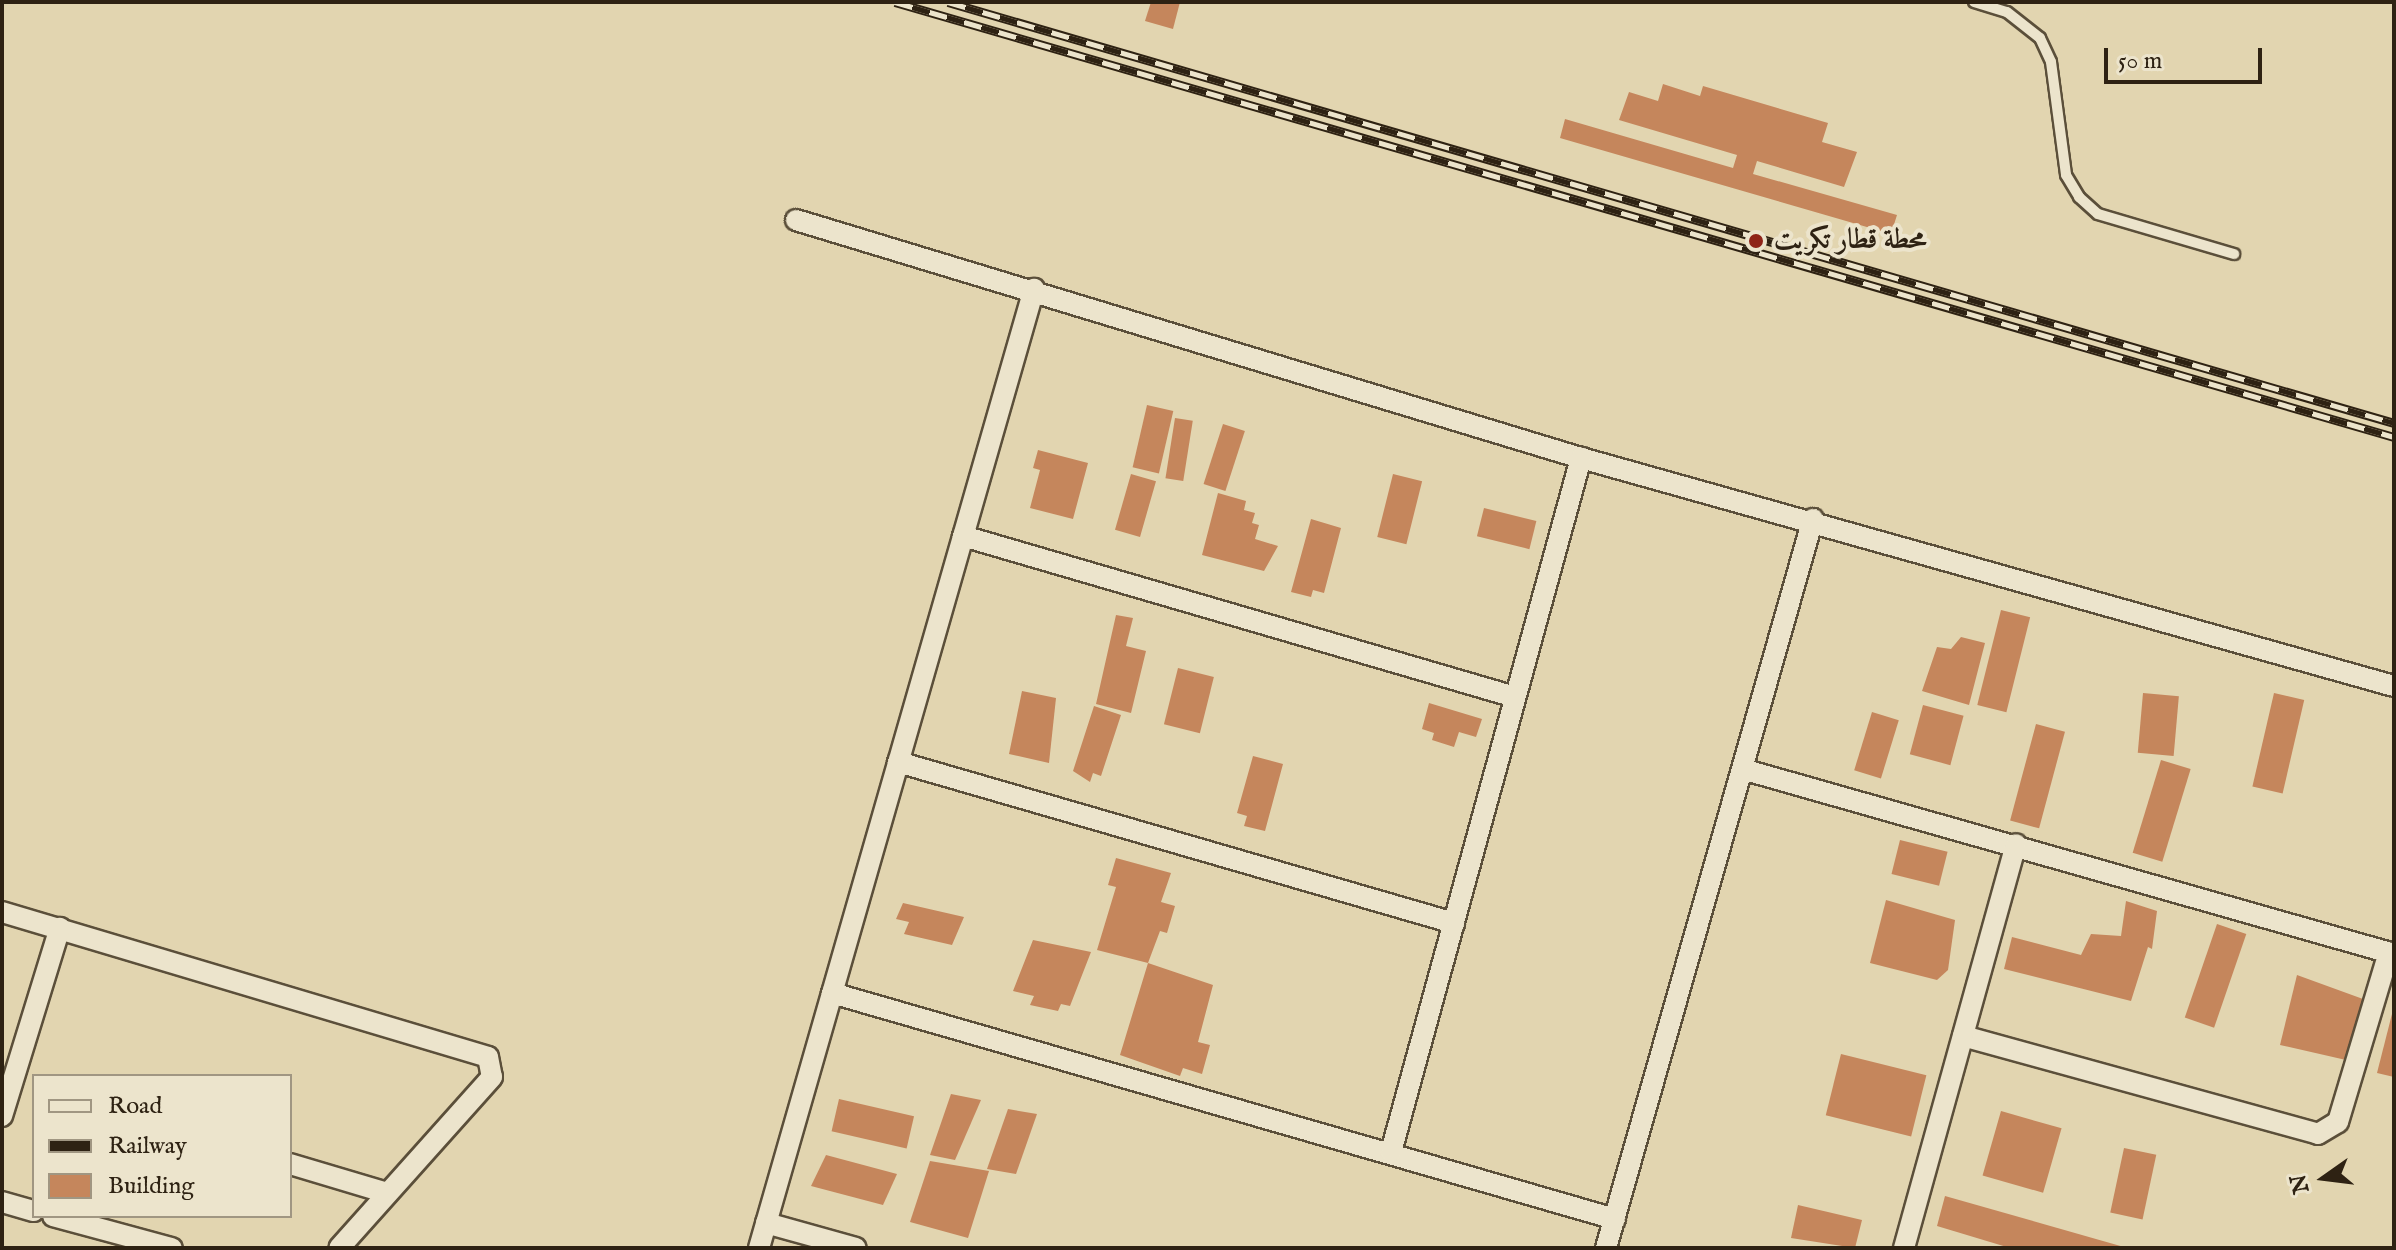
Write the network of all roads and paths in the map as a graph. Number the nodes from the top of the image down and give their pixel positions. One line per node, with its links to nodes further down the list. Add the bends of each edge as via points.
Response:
1 (1974, 2): 3 (lane, via 2007,12 2040,38 2051,62 2059,146 2079,197 2098,214)
2 (796, 220): 4 (street)
3 (2234, 254)
4 (1034, 289): 5 (street); 7 (street)
5 (1581, 458): 6 (street); 9 (street)
6 (1813, 519): 8 (street); 11 (street)
7 (963, 536): 9 (street); 10 (street)
8 (2394, 686)
9 (1515, 697): 14 (street)
10 (898, 762): 14 (street); 17 (street)
11 (1742, 769): 12 (street); 28 (street)
12 (2016, 844): 16 (street); 18 (street)
13 (2, 912): 15 (street)
14 (1454, 923): 22 (street)
15 (60, 928): 19 (street); 24 (street, via 488,1057 492,1077)
16 (2391, 953): 18 (street, via 2338,1122 2318,1134)
17 (832, 993): 22 (street); 29 (street)
18 (1963, 1036): 35 (street)
19 (13, 1082): 20 (street); 21 (street)
20 (32, 1087)
21 (2, 1116)
22 (1391, 1152): 28 (street)
23 (292, 1165): 24 (street)
24 (387, 1193): 31 (street)
25 (2, 1202): 26 (street)
26 (32, 1210)
27 (60, 1218): 30 (street)
28 (1615, 1219): 34 (street)
29 (766, 1223): 32 (street); 33 (street)
30 (172, 1248)
31 (339, 1248)
32 (759, 1248)
33 (856, 1248)
34 (1606, 1248)
35 (1904, 1248)

